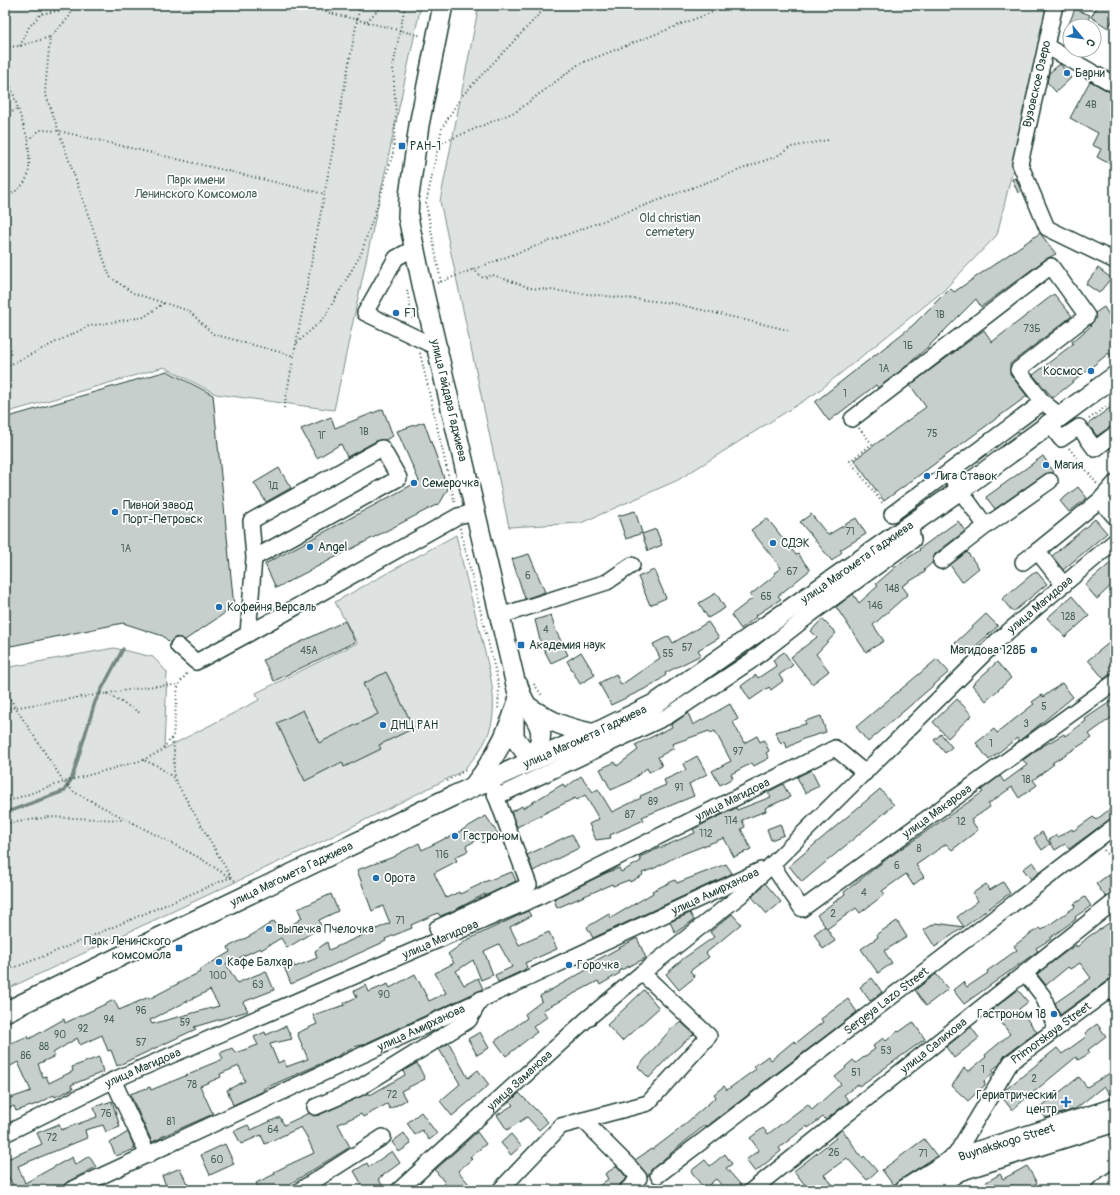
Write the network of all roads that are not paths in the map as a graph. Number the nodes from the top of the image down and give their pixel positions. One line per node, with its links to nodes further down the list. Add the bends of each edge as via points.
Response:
1 (444, 5): 5 (main road, улица Гайдара Гаджиева, via 419,125 409,196 408,217)
2 (1055, 5): 3 (street, Вузовское Озеро)
3 (1046, 46): 4 (street); 6 (street, Вузовское Озеро, via 1020,164 1047,228)
4 (1115, 85)
5 (415, 248): 7 (main road, улица Гайдара Гаджиева); 7 (main road, улица Гайдара Гаджиева, via 435,286); 7 (street, via 396,258 365,313)
6 (1115, 261)
7 (438, 348): 17 (main road, улица Гайдара Гаджиева); 29 (main road, улица Гайдара Гаджиева)
8 (1115, 374): 11 (main road, улица Магомета Гаджиева)
9 (1043, 402): 10 (street, via 1018,370 1087,316 1051,266); 11 (street); 14 (street)
10 (852, 419)
11 (1052, 420): 12 (street, via 1061,439 1079,427 1095,449); 14 (main road, улица Магомета Гаджиева)
12 (1115, 434)
13 (1050, 481): 21 (street)
14 (955, 483): 18 (street); 20 (main road, улица Магомета Гаджиева); 21 (street); 34 (main road, улица Магомета Гаджиева, via 655,702)
15 (1115, 483): 16 (street)
16 (1102, 497): 19 (street); 23 (street)
17 (475, 512): 29 (main road, улица Гайдара Гаджиева); 30 (street, via 458,516)
18 (892, 514)
19 (1115, 517)
20 (910, 525): 35 (main road, улица Магомета Гаджиева, via 656,703); 37 (street, via 913,540 811,614 751,662 675,712)
21 (986, 526): 25 (street)
22 (1115, 541): 28 (street, улица Магидова)
23 (1037, 551): 26 (street); 28 (street)
24 (254, 558): 24 (street, via 251,521 382,448 399,478); 30 (street)
25 (941, 561)
26 (1023, 562)
27 (632, 565): 29 (street, via 607,582)
28 (1064, 585): 36 (street, улица Магидова, via 997,641)
29 (502, 615): 33 (main road, улица Гайдара Гаджиева, via 519,698)
30 (248, 634): 31 (street, via 196,662)
31 (178, 646)
32 (1115, 682): 39 (street, улица Макарова, via 802,910)
33 (527, 704): 34 (main road, via 547,720 567,728); 35 (main road, via 542,731 542,739); 35 (main road, via 514,737); 37 (main road, улица Гайдара Гаджиева, via 492,761)
34 (591, 733): 35 (main road, улица Магомета Гаджиева)
35 (532, 760): 37 (main road, улица Магомета Гаджиева)
36 (865, 773): 39 (street, улица Магидова); 41 (street, улица Магидова, via 835,748 538,897)
37 (487, 787): 41 (street, via 530,885 437,928); 46 (main road, улица Магомета Гаджиева); 47 (main road, улица Магомета Гаджиева)
38 (1115, 826): 58 (street, Sergeya Lazo Street)
39 (772, 865): 42 (street, улица Заманова, via 741,895); 45 (street, улица Амирханова)
40 (1115, 901): 43 (street, улица Салихова)
41 (441, 939): 49 (street, улица Магидова)
42 (642, 973): 52 (street, via 709,1036 648,1103); 62 (street, улица Заманова, via 587,1019)
43 (1025, 973): 48 (street, via 1042,996); 65 (street, улица Салихова)
44 (1115, 986): 48 (street, Primorskaya Street)
45 (482, 999): 50 (street, via 469,1020 358,1088); 56 (street, улица Амирханова)
46 (5, 1008)
47 (5, 1012)
48 (1056, 1029): 57 (street, Primorskaya Street, via 1011,1062)
49 (113, 1080): 54 (street, улица Магидова); 56 (street)
50 (315, 1108)
51 (1115, 1108): 57 (main road, Buynakskogo Street)
52 (584, 1120): 63 (street, via 561,1126); 64 (street, via 639,1178)
53 (1115, 1122): 57 (main road, Buynakskogo Street)
54 (5, 1134)
55 (383, 1138): 61 (street)
56 (148, 1155): 60 (street, улица Амирханова)
57 (956, 1165): 66 (main road, Buynakskogo Street); 67 (main road, Buynakskogo Street)
58 (658, 1175)
59 (1115, 1178): 68 (street)
60 (71, 1190)
61 (300, 1190)
62 (399, 1190)
63 (500, 1190)
64 (627, 1190)
65 (752, 1190)
66 (904, 1190)
67 (929, 1190)
68 (1099, 1190)

